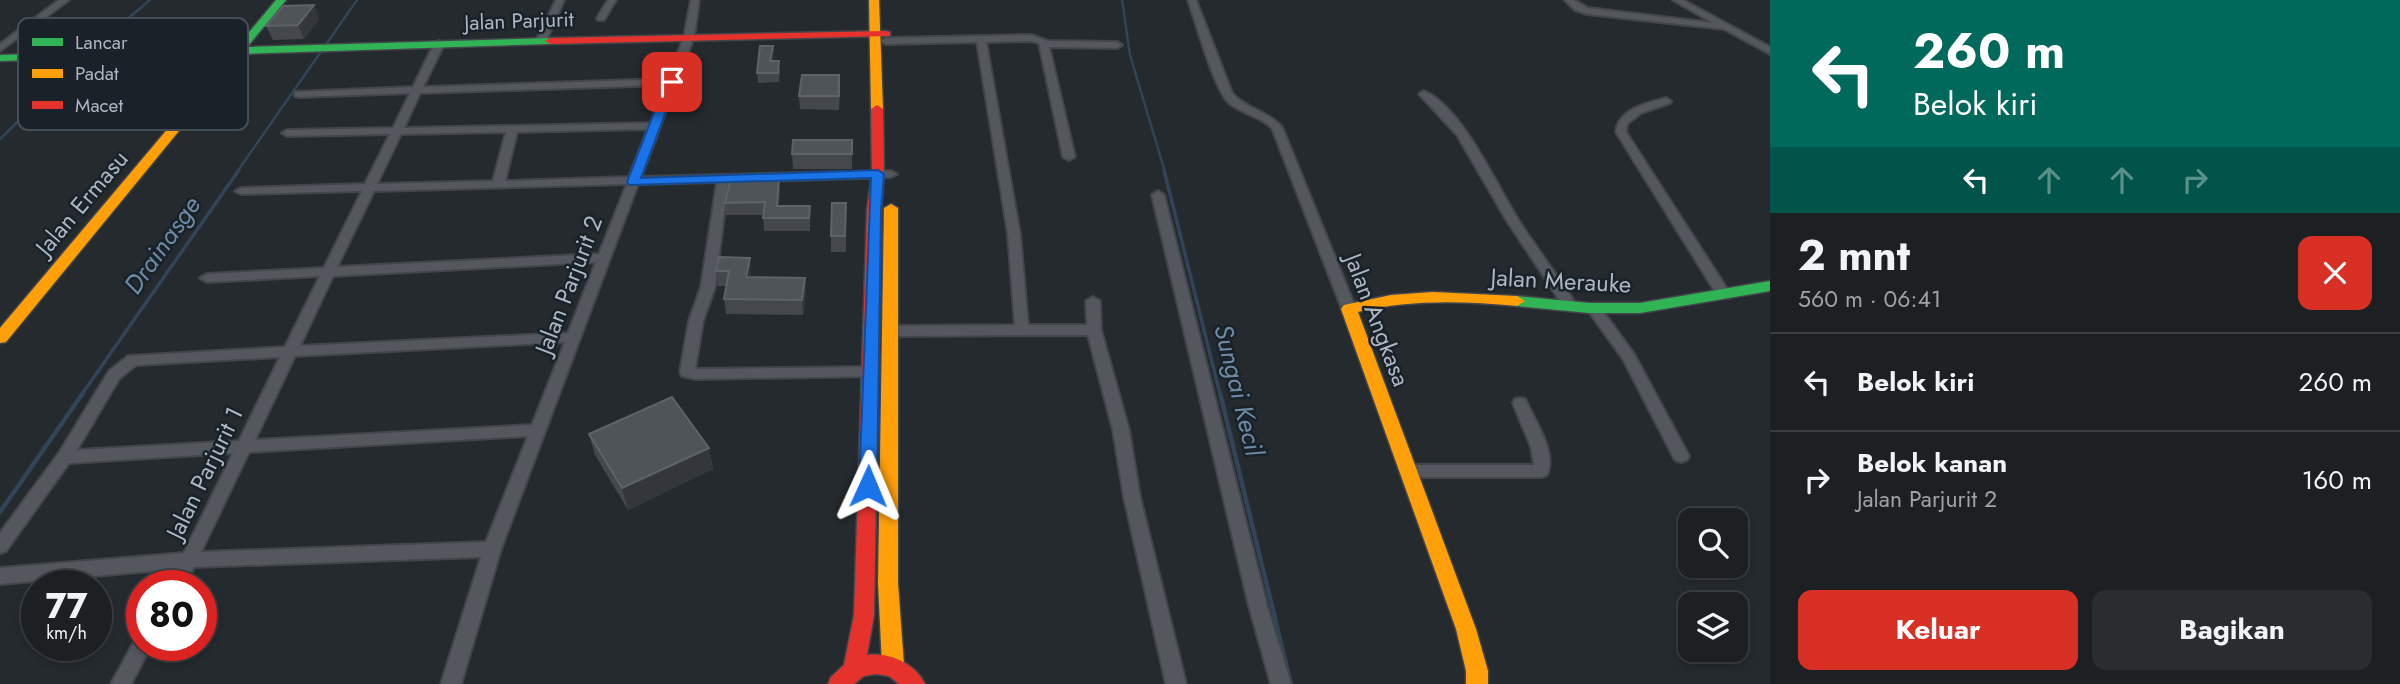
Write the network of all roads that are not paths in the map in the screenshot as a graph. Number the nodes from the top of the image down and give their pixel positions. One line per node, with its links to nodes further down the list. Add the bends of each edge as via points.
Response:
1 (65, 0): 11 (street)
2 (281, 0): 17 (main road, Jalan Ermasu)
3 (560, 0): 19 (street)
4 (612, 0): 12 (street)
5 (695, 0): 16 (street, Jalan Parjurit 2)
6 (874, 0): 15 (main road)
7 (885, 0): 15 (main road)
8 (1192, 0): 53 (street, Jalan Angkasa, via 1227,94 1238,106 1265,115 1278,127)
9 (1569, 0): 13 (street, via 1587,12)
10 (1677, 0): 13 (street)
11 (41, 18)
12 (601, 18)
13 (1722, 27): 25 (street)
14 (18, 35): 23 (street)
15 (883, 36): 16 (main road, Jalan Parjurit); 18 (street); 39 (main road); 39 (main road, via 887,92)
16 (689, 37): 19 (main road, Jalan Parjurit); 28 (street, Jalan Parjurit 2)
17 (248, 38)
18 (981, 39): 21 (street, via 1031,38); 55 (street, via 1014,234)
19 (541, 41): 20 (main road, Jalan Parjurit)
20 (439, 44): 24 (main road, Jalan Parjurit); 29 (street, Jalan Parjurit 1)
21 (1044, 44): 22 (street); 38 (street)
22 (1117, 45)
23 (0, 48)
24 (248, 49)
25 (1770, 51)
26 (0, 58): 27 (main road, Jalan Parjurit)
27 (18, 58)
28 (672, 82): 29 (street); 33 (street, Jalan Parjurit 2)
29 (416, 88): 30 (street); 37 (street, Jalan Parjurit 1)
30 (299, 94)
31 (1424, 94): 52 (street, via 1462,130 1504,206)
32 (1666, 101): 50 (street, via 1637,111 1622,123 1621,132)
33 (654, 126): 34 (street); 41 (street, Jalan Parjurit 2)
34 (512, 129): 37 (street); 42 (street)
35 (171, 130): 59 (main road, Jalan Ermasu)
36 (287, 132): 37 (street)
37 (394, 132): 43 (street, Jalan Parjurit 1)
38 (1069, 157)
39 (884, 174): 40 (street); 57 (main road); 61 (main road)
40 (723, 179): 41 (street); 63 (street, via 708,287 687,372)
41 (633, 182): 42 (street); 46 (street, Jalan Parjurit 2)
42 (498, 186): 43 (street)
43 (371, 188): 44 (street); 47 (street, Jalan Parjurit 1)
44 (241, 191)
45 (1158, 195): 84 (street)
46 (604, 258): 47 (street); 58 (street, Jalan Parjurit 2)
47 (325, 273): 48 (street); 60 (street, Jalan Parjurit 1)
48 (207, 278)
49 (1770, 286): 50 (main road, Jalan Merauke)
50 (1724, 295): 54 (main road, Jalan Merauke, via 1647,307)
51 (1093, 301): 56 (street)
52 (1571, 307): 53 (main road, Jalan Merauke, via 1413,296 1373,299); 54 (main road, Jalan Merauke)
53 (1349, 309): 69 (main road, Jalan Angkasa)
54 (1594, 309): 67 (street, via 1629,357)
55 (1022, 330): 56 (street); 57 (street)
56 (1094, 330): 83 (street, via 1121,430 1132,498)
57 (892, 331): 62 (main road)
58 (573, 337): 60 (street); 65 (street, Jalan Parjurit 2)
59 (0, 338)
60 (289, 351): 66 (street, Jalan Parjurit 1); 68 (street, via 144,358 125,363)
61 (870, 355): 62 (main road); 63 (main road)
62 (891, 356): 76 (main road, via 888,583)
63 (869, 372): 77 (main road, via 864,615)
64 (1520, 403): 69 (street, via 1541,454 1542,471)
65 (537, 430): 66 (street); 71 (street, Jalan Parjurit 2)
66 (243, 446): 68 (street); 72 (street, Jalan Parjurit 1)
67 (1681, 456)
68 (65, 457): 70 (street)
69 (1408, 471): 85 (main road, Jalan Angkasa, via 1466,629)
70 (0, 546)
71 (492, 549): 72 (street, Jalan Parjurit 1); 80 (street)
72 (189, 560): 73 (street); 74 (street)
73 (183, 570)
74 (0, 576)
75 (134, 661): 79 (street)
76 (893, 665): 77 (main road, via 880,662); 78 (main road)
77 (854, 668): 81 (main road)
78 (913, 682): 82 (main road)
79 (121, 684)
80 (450, 684)
81 (839, 684)
82 (933, 684)
83 (1176, 684)
84 (1281, 684)
85 (1477, 684)

